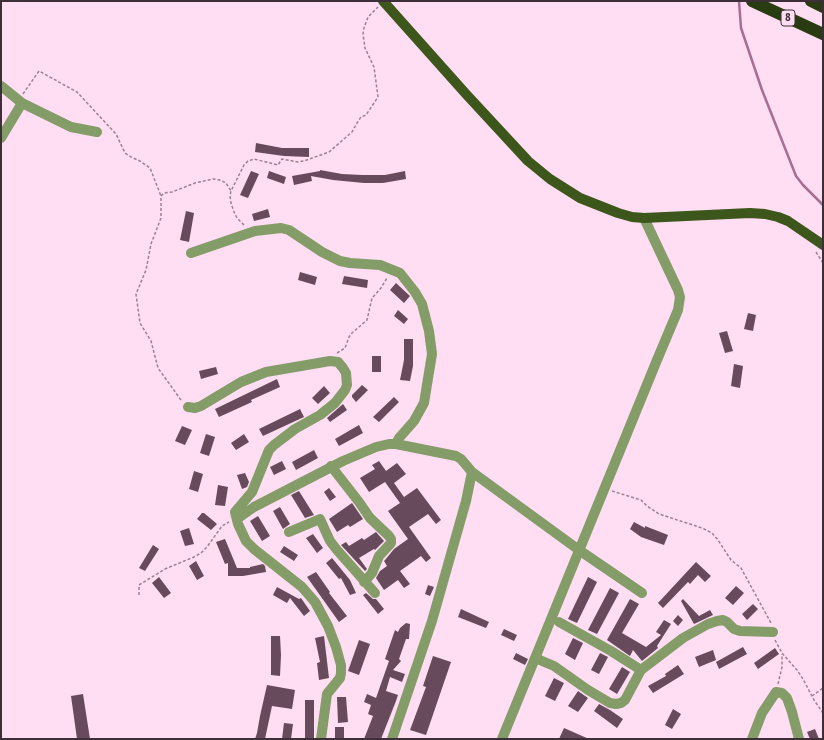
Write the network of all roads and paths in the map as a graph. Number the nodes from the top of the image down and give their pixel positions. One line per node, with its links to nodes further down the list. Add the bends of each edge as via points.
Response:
1 (752, 1): 5 (highway, 8)
2 (811, 1): 4 (highway)
3 (381, 3): 10 (path, via 368,17 363,34 365,48 374,67 378,97 366,115 352,132 329,152 310,160 298,162 282,159 278,165 254,159 248,162); 12 (main road, via 535,167 564,189 592,203 632,217)
4 (823, 7)
5 (823, 34)
6 (1, 86): 7 (street)
7 (22, 103): 8 (street, via 71,128); 9 (street); 11 (path, via 21,96 39,71 77,92 116,134 125,153 150,168)
8 (97, 132)
9 (1, 138)
10 (231, 191): 11 (path, via 226,183 213,179); 13 (path, via 230,203 237,218)
11 (160, 196): 18 (path, via 161,218 151,244 136,301 140,324 151,341 158,368)
12 (644, 218): 14 (main road, via 764,214 788,221); 22 (street, via 678,290 680,303)
13 (255, 231): 15 (street); 16 (street, via 281,228 289,230 340,261)
14 (823, 245)
15 (191, 253)
16 (390, 268): 17 (path, via 385,283 372,298 367,320 352,332 345,348 335,354); 19 (street, via 400,273 422,304 432,354 424,403)
17 (330, 361): 18 (street, via 266,372 241,382 201,406); 23 (street, via 338,362 346,373 345,390 328,409 274,445 266,457 252,492 235,512)
18 (188, 407)
19 (396, 444): 20 (street, via 376,447); 21 (street, via 456,456)
20 (331, 466): 23 (street, via 254,507); 26 (street, via 370,518 391,539 391,543 379,556 372,573)
21 (472, 472): 25 (street); 40 (street, via 432,621)
22 (605, 486): 25 (street); 31 (path, via 614,492 640,500 659,514 712,533 731,560 742,568 770,621)
23 (237, 519): 29 (path, via 226,522 201,553 165,569 139,585); 39 (street, via 246,541 309,594 328,626 336,647 341,673 328,694)
24 (289, 532): 26 (street, via 320,518 336,550)
25 (579, 550): 28 (street); 33 (street)
26 (364, 582): 27 (street)
27 (375, 593)
28 (642, 593)
29 (139, 595)
30 (559, 622): 34 (street)
31 (773, 632): 32 (path); 34 (street, via 740,631 723,620 717,621 683,638)
32 (782, 653): 36 (path, via 782,667); 37 (path, via 797,670)
33 (535, 658): 34 (street, via 554,666 588,690 616,704 625,700); 41 (street)
34 (641, 670)
35 (823, 688): 37 (path)
36 (776, 692): 42 (street, via 762,713); 43 (street, via 787,698)
37 (812, 696): 38 (path)
38 (823, 713)
39 (321, 739)
40 (392, 739)
41 (502, 739)
42 (752, 739)
43 (799, 739)

